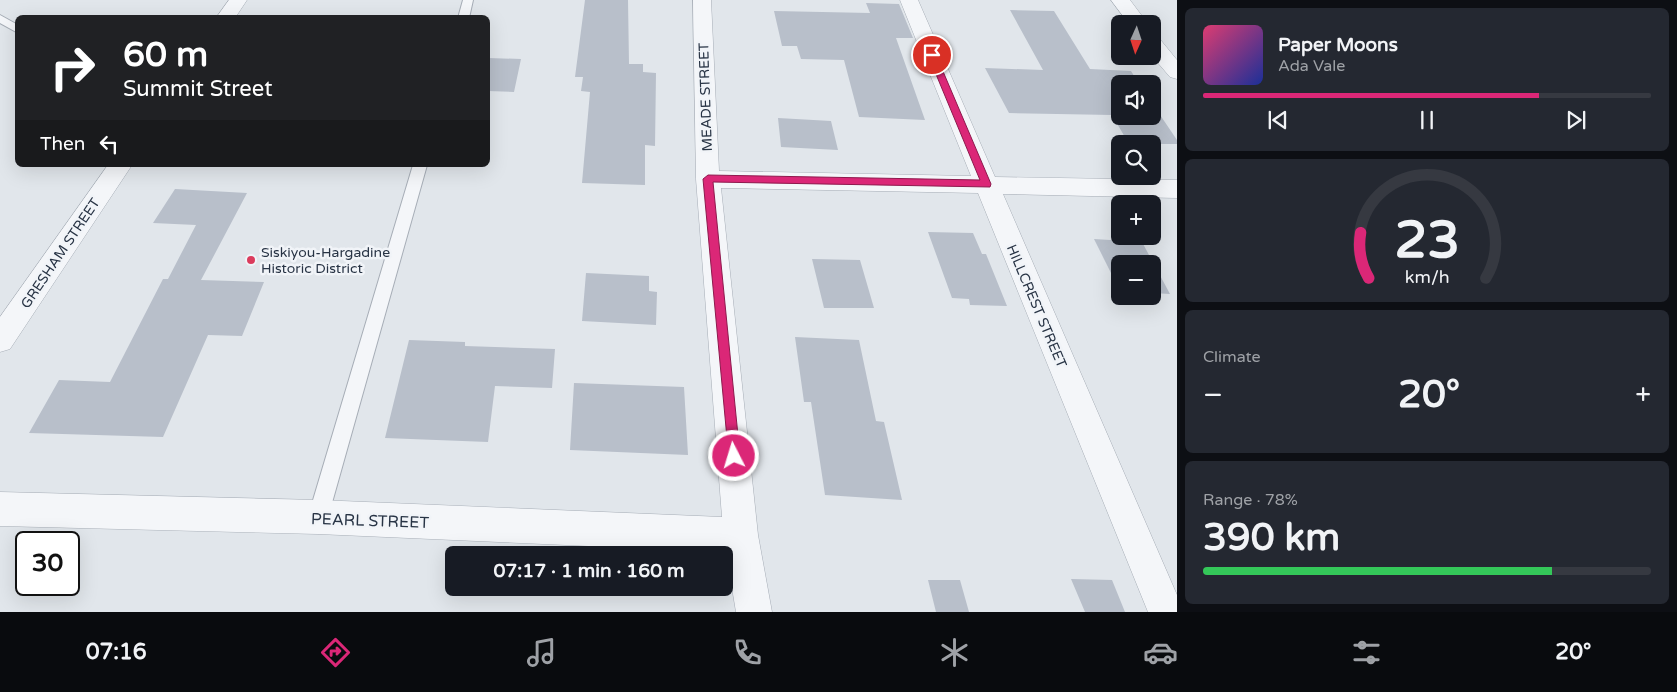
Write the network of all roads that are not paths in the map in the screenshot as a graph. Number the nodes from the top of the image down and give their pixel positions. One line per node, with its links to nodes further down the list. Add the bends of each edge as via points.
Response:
1 (238, 0): 6 (street)
2 (468, 0): 7 (lane)
3 (702, 0): 15 (street, MEADE STREET)
4 (909, 0): 16 (street, HILLCREST STREET)
5 (1120, 0): 8 (street)
6 (227, 15)
7 (464, 15)
8 (1131, 15)
9 (0, 18): 10 (lane)
10 (15, 28)
11 (1161, 53): 12 (street)
12 (1177, 73)
13 (119, 167): 18 (street, GRESHAM STREET)
14 (419, 167): 20 (lane)
15 (708, 179): 16 (street); 21 (street, MEADE STREET)
16 (986, 184): 17 (street); 23 (street, HILLCREST STREET)
17 (1177, 189)
18 (0, 340)
19 (0, 509): 20 (street, PEARL STREET)
20 (318, 517): 21 (street, PEARL STREET)
21 (741, 535): 22 (street, MEADE STREET)
22 (754, 612)
23 (1166, 612)

